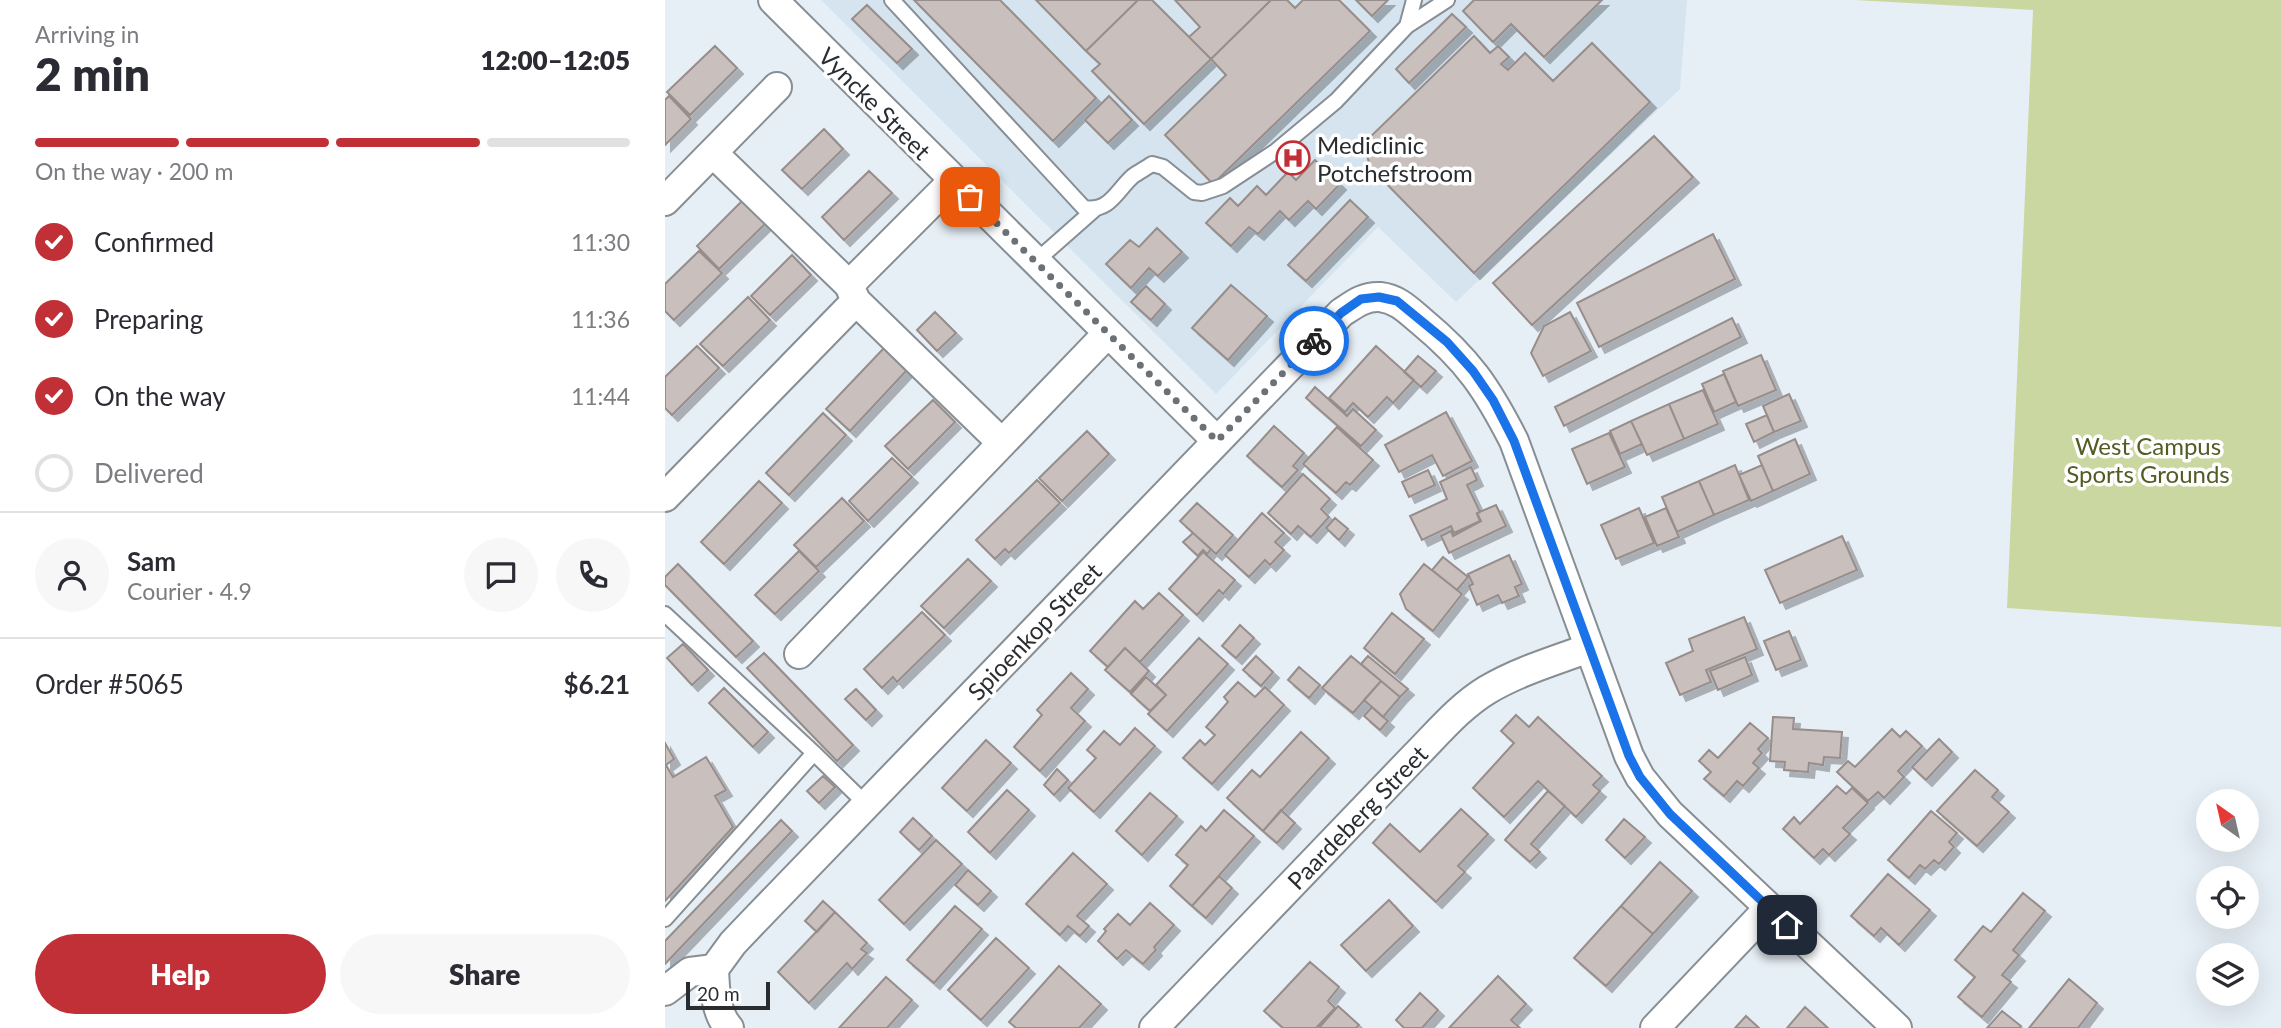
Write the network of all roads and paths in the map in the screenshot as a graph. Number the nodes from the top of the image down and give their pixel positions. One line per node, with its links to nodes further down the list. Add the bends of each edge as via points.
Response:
1 (773, 0): 8 (street, Vyncke Street)
2 (892, 0): 10 (lane, via 1084,208)
3 (1414, 0): 5 (lane)
4 (1447, 0): 5 (lane)
5 (1407, 26): 10 (lane, via 1336,101 1276,151 1223,186 1194,192 1163,167 1152,164 1134,175 1108,204)
6 (778, 87): 7 (street)
7 (713, 153): 9 (street); 12 (street)
8 (953, 181): 11 (street, Vyncke Street); 12 (street)
9 (665, 201)
10 (1095, 209): 11 (lane)
11 (1035, 262): 13 (street, Vyncke Street)
12 (852, 293): 15 (street); 16 (street)
13 (1108, 333): 14 (street, Vyncke Street); 15 (street)
14 (1217, 441): 18 (street, Spioenkop Street, via 1341,313 1361,299 1397,301 1447,342 1493,400 1514,441); 21 (street, Spioenkop Street)
15 (1001, 442): 19 (street)
16 (665, 497)
17 (665, 614): 20 (lane)
18 (1589, 648): 22 (street, via 1640,777 1670,814); 27 (street, Paardeberg Street, via 1508,679 1456,715)
19 (799, 654)
20 (814, 753): 21 (lane); 23 (lane)
21 (866, 804): 24 (street, Spioenkop Street, via 733,943)
22 (1769, 908): 28 (street); 29 (street)
23 (665, 919)
24 (714, 969): 25 (street, via 689,972); 26 (street, via 715,995)
25 (665, 991)
26 (729, 1028)
27 (1154, 1028)
28 (1655, 1028)
29 (1897, 1028)

